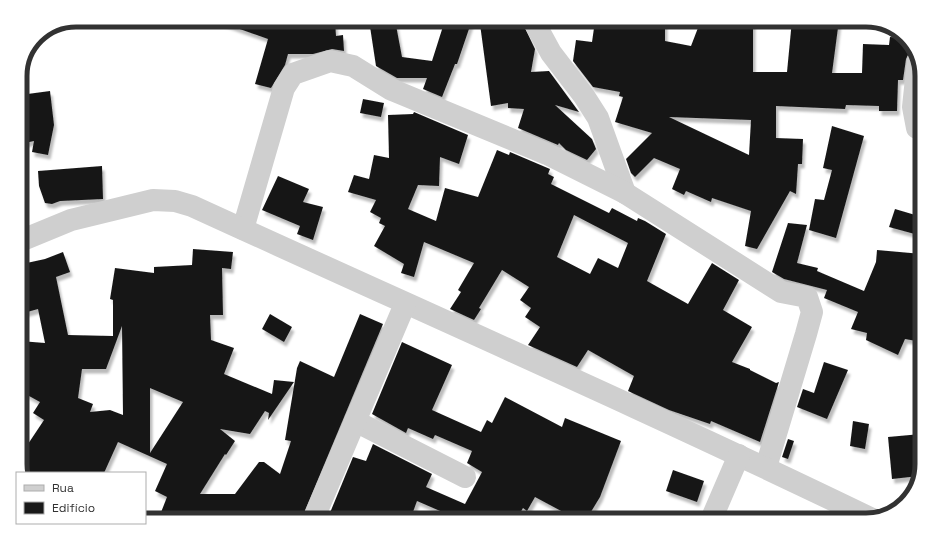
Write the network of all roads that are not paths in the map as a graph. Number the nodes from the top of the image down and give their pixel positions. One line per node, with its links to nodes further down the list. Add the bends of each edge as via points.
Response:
1 (537, 27): 4 (street, via 551,53 598,118)
2 (915, 88): 3 (street)
3 (915, 117)
4 (625, 193): 5 (street, via 547,154 390,88 353,66 330,61 293,74 284,88); 10 (street, via 781,292 807,297 812,312)
5 (243, 229): 6 (street, via 192,206 175,201 153,200 71,220); 7 (street)
6 (27, 238)
7 (405, 304): 8 (street); 9 (street)
8 (355, 421): 11 (street); 12 (street)
9 (739, 455): 10 (street); 13 (street)
10 (766, 467): 14 (street)
11 (465, 477)
12 (316, 513)
13 (714, 513)
14 (860, 513)

